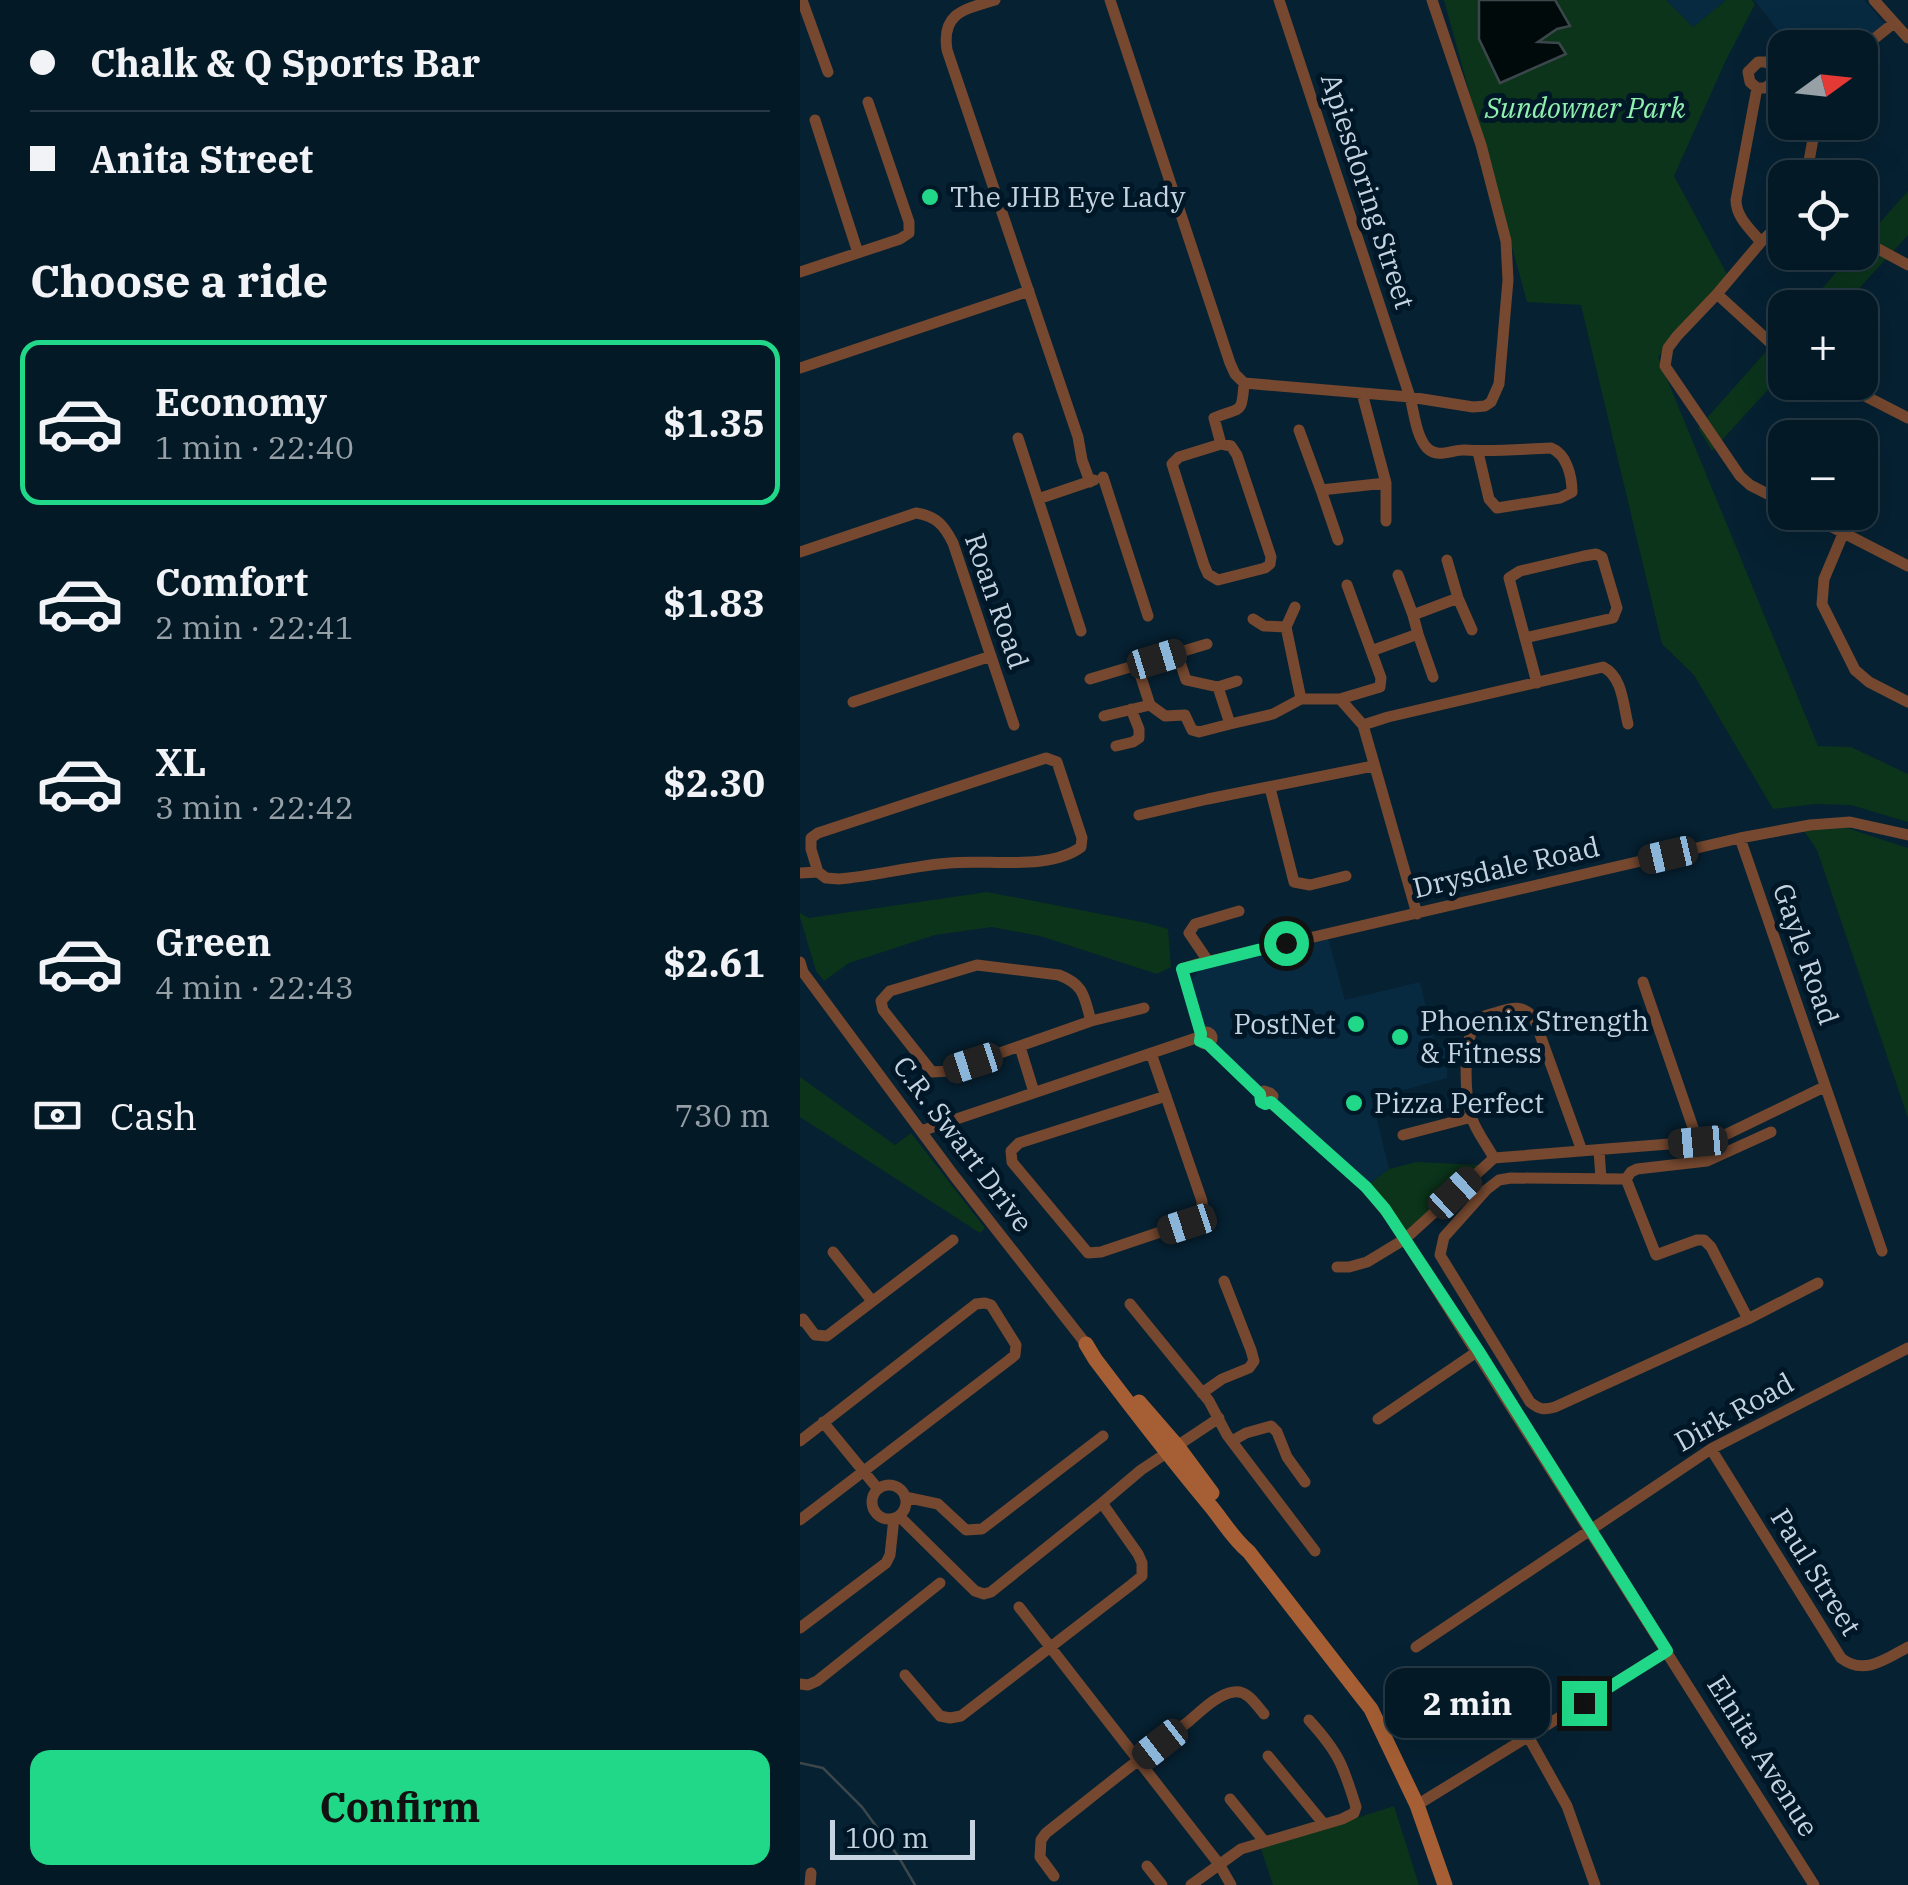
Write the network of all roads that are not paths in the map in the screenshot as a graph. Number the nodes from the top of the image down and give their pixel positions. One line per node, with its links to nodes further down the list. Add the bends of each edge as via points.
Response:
1 (802, 0): 10 (street)
2 (995, 0): 20 (street, via 954,16 945,39)
3 (1110, 0): 24 (street, via 1230,363)
4 (1279, 0): 26 (street, Apiesdoring Street)
5 (1432, 0): 26 (street, via 1498,206 1508,280 1499,384 1490,402 1474,407)
6 (1874, 0): 7 (street)
7 (1894, 23): 8 (street); 9 (street)
8 (1878, 36)
9 (1908, 38)
10 (828, 72)
11 (1757, 88): 15 (street, via 1736,206)
12 (868, 102): 17 (street, via 910,228 905,238)
13 (815, 120): 17 (street)
14 (1768, 235): 15 (street)
15 (1760, 242): 21 (street)
16 (1878, 249): 18 (street)
17 (858, 253): 19 (street)
18 (1908, 264)
19 (801, 269)
20 (1030, 291): 23 (street); 33 (street)
21 (1717, 294): 22 (street); 36 (street, via 1668,348 1665,366 1740,476)
22 (1768, 340)
23 (800, 368)
24 (1244, 383): 25 (street); 31 (street, via 1242,406 1214,418)
25 (1362, 393): 26 (street); 34 (street)
26 (1410, 397): 32 (street, Apiesdoring Street, via 1430,451)
27 (1873, 400): 28 (street)
28 (1908, 418)
29 (1299, 430): 35 (street)
30 (1018, 438): 37 (street)
31 (1221, 444): 31 (street, via 1238,456 1271,560 1218,580 1204,565 1172,464)
32 (1478, 452): 32 (street, via 1497,508 1572,492 1558,450)
33 (1090, 482): 37 (street); 49 (street, via 1105,477)
34 (1386, 483): 35 (street); 38 (street)
35 (1321, 490): 41 (street)
36 (1768, 494)
37 (1038, 499): 54 (street)
38 (1386, 521)
39 (1836, 530): 40 (street)
40 (1843, 534): 44 (street); 70 (street, via 1824,579 1822,604 1855,670)
41 (1338, 540)
42 (800, 552): 60 (street, Roan Road, via 916,513 934,518 953,543)
43 (1447, 560): 47 (street)
44 (1908, 566)
45 (1398, 574): 50 (street)
46 (1347, 585): 58 (street)
47 (1458, 598): 50 (street); 53 (street)
48 (1295, 607): 52 (street)
49 (1148, 616)
50 (1413, 616): 55 (street)
51 (1253, 620): 52 (street)
52 (1286, 627): 67 (street)
53 (1472, 630)
54 (1081, 631)
55 (1418, 634): 58 (street); 62 (street)
56 (1525, 638): 56 (street, via 1612,618 1616,608 1602,557 1511,575); 65 (street)
57 (1208, 644): 59 (street)
58 (1371, 651): 68 (street, via 1381,686)
59 (1177, 653): 61 (street); 66 (street, via 1186,680)
60 (991, 656): 69 (street); 76 (street, Roan Road)
61 (1136, 665): 63 (street); 71 (street)
62 (1433, 677)
63 (1090, 679)
64 (1237, 680): 66 (street)
65 (1537, 683): 75 (street, via 1611,670); 77 (street)
66 (1218, 687): 74 (street)
67 (1301, 699): 68 (street); 74 (street)
68 (1340, 699): 77 (street)
69 (853, 702)
70 (1908, 702)
71 (1150, 705): 72 (street); 74 (street, via 1165,716 1185,715 1196,732)
72 (1131, 709): 73 (street); 78 (street, via 1139,738)
73 (1104, 716)
74 (1230, 724)
75 (1628, 724)
76 (1014, 725)
77 (1363, 725): 79 (street)
78 (1116, 746)
79 (1374, 766): 80 (street); 88 (street)
80 (1270, 788): 81 (street); 86 (street, via 1294,882)
81 (1138, 815)
82 (1908, 835): 83 (street, Drysdale Road, via 1850,822)
83 (1740, 838): 88 (street, Drysdale Road); 97 (street, Gayle Road)
84 (818, 872): 84 (street, via 838,879 950,862 1051,859 1076,851 1082,838 1057,762 1046,758 818,833 811,838); 85 (street)
85 (800, 873)
86 (1346, 876)
87 (1239, 910): 89 (street, via 1191,927)
88 (1417, 914): 89 (street, Drysdale Road)
89 (1208, 961): 94 (street, via 1182,969)
90 (801, 969): 101 (street, C.R. Swart Drive)
91 (1643, 982): 104 (street)
92 (1144, 1008): 93 (street)
93 (1092, 1022): 95 (street); 95 (street, via 1080,987 1068,978 990,966 890,991 881,1001 932,1072)
94 (1203, 1038): 96 (street); 110 (street, Elnita Avenue, via 1366,1187)
95 (1020, 1047): 98 (street)
96 (1151, 1052): 98 (street); 99 (street)
97 (1824, 1086): 104 (street); 112 (street, Gayle Road)
98 (1034, 1092): 101 (street)
99 (1166, 1096): 99 (street, via 1202,1212 1187,1224 1088,1253 1012,1162 1011,1152 1019,1143)
100 (1472, 1118): 103 (street); 106 (street, via 1466,1072 1475,1024 1521,1008 1534,1018); 107 (street)
101 (921, 1131): 121 (street, C.R. Swart Drive)
102 (1772, 1132): 109 (street, via 1716,1159 1637,1169)
103 (1402, 1134)
104 (1698, 1142): 105 (street)
105 (1599, 1150): 106 (street); 108 (street)
106 (1582, 1151): 107 (street)
107 (1494, 1158): 110 (street)
108 (1601, 1179): 109 (street); 120 (street, via 1499,1180 1441,1242 1442,1262 1530,1402 1541,1410 1556,1407)
109 (1626, 1179): 120 (street, via 1656,1255 1704,1240)
110 (1405, 1239): 114 (street, via 1368,1262); 123 (street, Elnita Avenue)
111 (953, 1240): 117 (street)
112 (1882, 1251)
113 (832, 1252): 117 (street)
114 (1337, 1267)
115 (1224, 1281): 124 (street, via 1254,1362)
116 (1818, 1282): 120 (street)
117 (872, 1301): 119 (street, via 827,1336 814,1334)
118 (1130, 1304): 124 (street)
119 (801, 1318)
120 (1748, 1320)
121 (1086, 1344): 132 (street, C.R. Swart Drive)
122 (1908, 1348): 131 (street, Dirk Road)
123 (1478, 1350): 126 (street); 140 (street, Elnita Avenue)
124 (1202, 1392): 125 (street)
125 (1218, 1418): 130 (street); 132 (street)
126 (1378, 1418)
127 (824, 1422): 129 (street); 133 (street); 133 (street, via 964,1312 990,1305 1016,1345 1015,1355)
128 (1103, 1436): 136 (street, via 982,1529 966,1530 938,1504)
129 (800, 1440)
130 (1232, 1441): 134 (street, via 1271,1426); 141 (street)
131 (1710, 1448): 140 (street, Dirk Road); 146 (street, Paul Street, via 1841,1658 1866,1667)
132 (1172, 1450): 137 (street); 157 (street, C.R. Swart Drive, via 1370,1710)
133 (862, 1472): 135 (street); 139 (street)
134 (1305, 1482)
135 (878, 1489): 136 (street, via 893,1486); 138 (street, via 874,1510 882,1518)
136 (904, 1496): 138 (street)
137 (1102, 1504): 138 (street, via 984,1594); 147 (street, via 1138,1554 1142,1576)
138 (896, 1517): 144 (street, via 884,1565)
139 (800, 1520)
140 (1590, 1530): 145 (street, Dirk Road); 148 (street, Elnita Avenue)
141 (1315, 1551)
142 (940, 1583): 150 (street, via 817,1681)
143 (1019, 1607): 147 (street)
144 (800, 1628)
145 (1416, 1647)
146 (1908, 1647)
147 (1050, 1648): 149 (street, via 955,1718 940,1716); 155 (street)
148 (1667, 1651): 153 (street); 168 (street, Elnita Avenue)
149 (906, 1676)
150 (800, 1684)
151 (1264, 1714): 155 (street, via 1243,1693 1228,1693)
152 (1310, 1720): 158 (street, via 1339,1756 1356,1806 1349,1816)
153 (1530, 1738): 157 (street); 167 (street, via 1567,1806)
154 (1268, 1756): 158 (street)
155 (1138, 1760): 160 (street); 162 (street, via 1046,1833 1040,1856)
156 (1230, 1798): 159 (street)
157 (1417, 1805): 166 (street, C.R. Swart Drive)
158 (1323, 1823): 159 (street)
159 (1264, 1841): 160 (street)
160 (1219, 1864): 164 (street); 165 (street)
161 (1147, 1866): 163 (street)
162 (1054, 1876)
163 (1162, 1885)
164 (1191, 1885)
165 (1231, 1885)
166 (1445, 1885)
167 (1596, 1885)
168 (1814, 1885)

